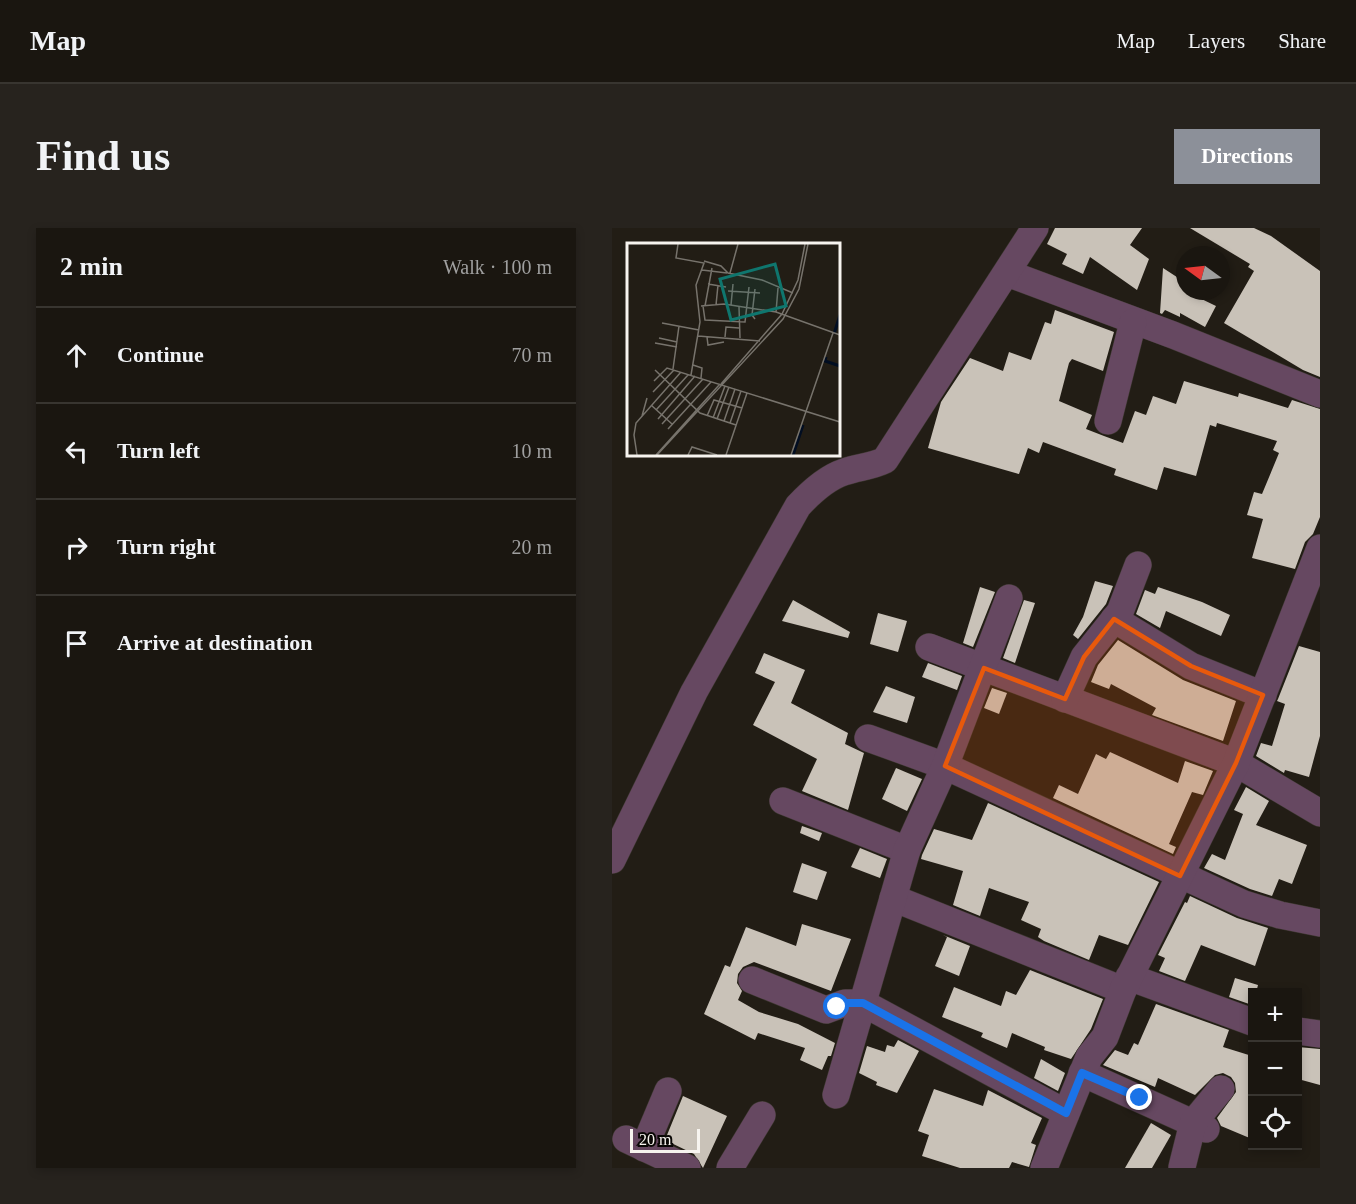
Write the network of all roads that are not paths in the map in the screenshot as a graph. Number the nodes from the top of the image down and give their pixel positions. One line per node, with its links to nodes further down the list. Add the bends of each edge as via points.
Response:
1 (1035, 228): 2 (street)
2 (1006, 273): 3 (street); 20 (street, via 885,460 843,472 812,491 798,506 694,692)
3 (1133, 322): 4 (street); 5 (street)
4 (1320, 394)
5 (1108, 421)
6 (1138, 565): 9 (street)
7 (1317, 565): 12 (street)
8 (1009, 598): 11 (street)
9 (1114, 619): 12 (street, via 1191,666); 13 (street, via 1084,657)
10 (929, 647): 11 (street)
11 (984, 668): 13 (street); 16 (street)
12 (1263, 695): 15 (street)
13 (1065, 699): 15 (street)
14 (868, 738): 16 (street)
15 (1236, 763): 18 (street); 21 (street)
16 (945, 766): 19 (street); 21 (street)
17 (783, 801): 19 (street)
18 (1320, 813)
19 (907, 850): 22 (street)
20 (612, 860)
21 (1180, 876): 23 (street, via 1245,904); 25 (street)
22 (893, 898): 25 (street); 26 (street)
23 (1316, 927)
24 (753, 980): 26 (street, via 826,1010 845,1003)
25 (1126, 984): 27 (street); 30 (street, via 1105,1037)
26 (863, 1003): 33 (street); 34 (street)
27 (1248, 1021)
28 (1302, 1032): 29 (street)
29 (1320, 1034)
30 (1082, 1073): 34 (street); 36 (street)
31 (1221, 1089): 36 (street)
32 (668, 1091): 38 (street, via 635,1144)
33 (836, 1095)
34 (1066, 1113): 40 (street)
35 (762, 1115): 39 (street)
36 (1200, 1126): 37 (street)
37 (1182, 1167)
38 (687, 1168)
39 (730, 1168)
40 (1044, 1168)

